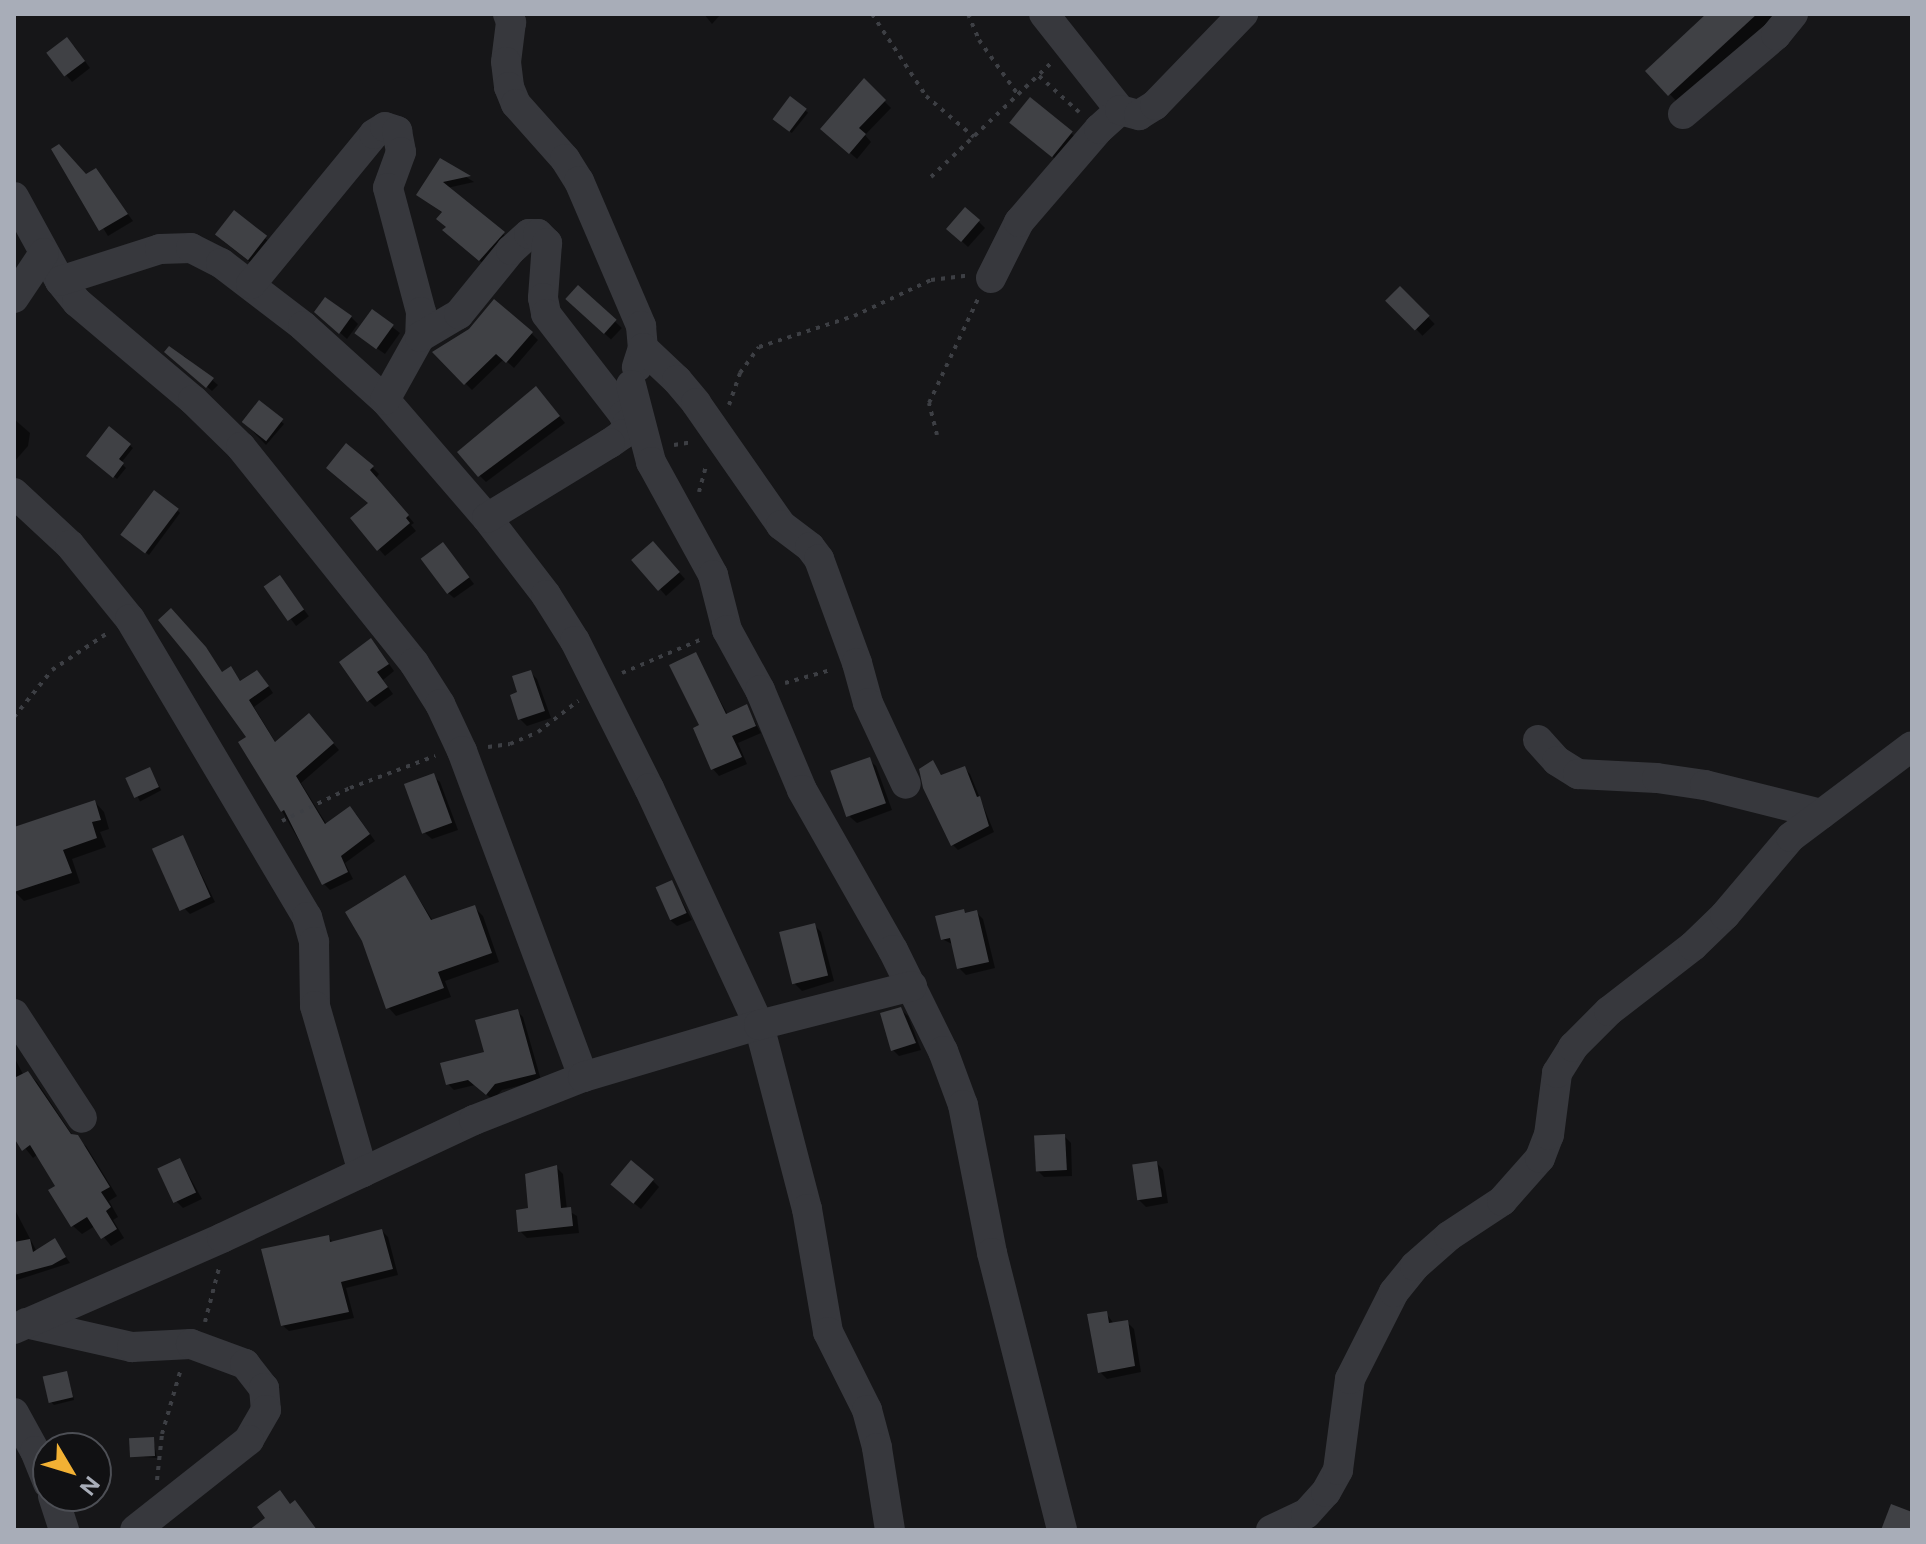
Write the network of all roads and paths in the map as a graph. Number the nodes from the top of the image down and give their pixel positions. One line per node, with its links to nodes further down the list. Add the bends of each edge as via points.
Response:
1 (508, 14): 21 (street, via 509,87 516,104 579,181 641,326)
2 (872, 14): 12 (path, via 926,96)
3 (968, 14): 9 (path, via 979,40)
4 (1044, 14): 7 (street)
5 (1243, 14): 11 (street, via 1155,105 1139,115)
6 (1793, 14): 10 (street, via 1776,35)
7 (1068, 43): 8 (path); 11 (street)
8 (1039, 76): 9 (path); 11 (path)
9 (1019, 96): 12 (path)
10 (1683, 114)
11 (1110, 120): 16 (street, via 1019,222)
12 (974, 137): 13 (path)
13 (931, 177)
14 (14, 197): 15 (street)
15 (44, 253): 17 (street); 19 (street)
16 (991, 278): 25 (path, via 931,280 854,316 759,347 740,373); 26 (path, via 932,392 931,420)
17 (60, 281): 18 (street, via 160,249 191,248); 39 (street, via 96,320 241,447 414,663)
18 (251, 284): 20 (street, via 306,213 385,127 401,139 388,188 421,312); 23 (street)
19 (14, 298)
20 (420, 337): 23 (street); 24 (street, via 459,314 511,250 529,234 538,234 547,243 546,314)
21 (643, 348): 22 (street); 25 (street, via 677,380)
22 (631, 385): 24 (street); 27 (street)
23 (385, 400): 29 (street)
24 (624, 415): 29 (street, via 623,434)
25 (715, 434): 27 (path, via 665,445); 30 (path); 33 (street, via 774,516 819,559)
26 (937, 435)
27 (644, 440): 30 (street)
28 (14, 493): 31 (street, via 70,545)
29 (487, 518): 34 (street, via 546,595)
30 (688, 528): 32 (street, via 713,575)
31 (130, 619): 36 (path, via 52,670); 42 (street)
32 (727, 630): 34 (path); 35 (street)
33 (857, 663): 35 (path); 40 (street, via 868,703)
34 (596, 686): 39 (path, via 538,732 510,744); 45 (street)
35 (760, 690): 43 (street, via 802,790)
36 (14, 717)
37 (1538, 740): 41 (street, via 1578,774 1705,785)
38 (1912, 746): 41 (street)
39 (462, 751): 42 (path, via 430,756 387,773); 46 (street)
40 (906, 784)
41 (1821, 814): 55 (street, via 1791,837 1715,926 1609,1011 1573,1047 1557,1073 1549,1135 1540,1158 1502,1201 1449,1236 1394,1292 1350,1379 1338,1470)
42 (259, 832): 48 (street, via 307,917 314,942 315,1006)
43 (912, 986): 45 (street); 57 (street, via 963,1105 992,1253)
44 (14, 1014): 47 (street)
45 (759, 1025): 46 (street); 56 (street, via 804,1194 828,1332 867,1410)
46 (583, 1077): 48 (street)
47 (82, 1118)
48 (363, 1172): 49 (street)
49 (222, 1238): 50 (street); 51 (path, via 212,1303)
50 (20, 1326): 51 (street, via 132,1347)
51 (191, 1344): 54 (path, via 162,1434); 54 (street, via 245,1364 264,1388 266,1410 249,1440)
52 (14, 1413): 53 (street)
53 (32, 1446)
54 (146, 1522)
55 (1306, 1522): 58 (street)
56 (890, 1530)
57 (1062, 1530)
58 (1271, 1530)

